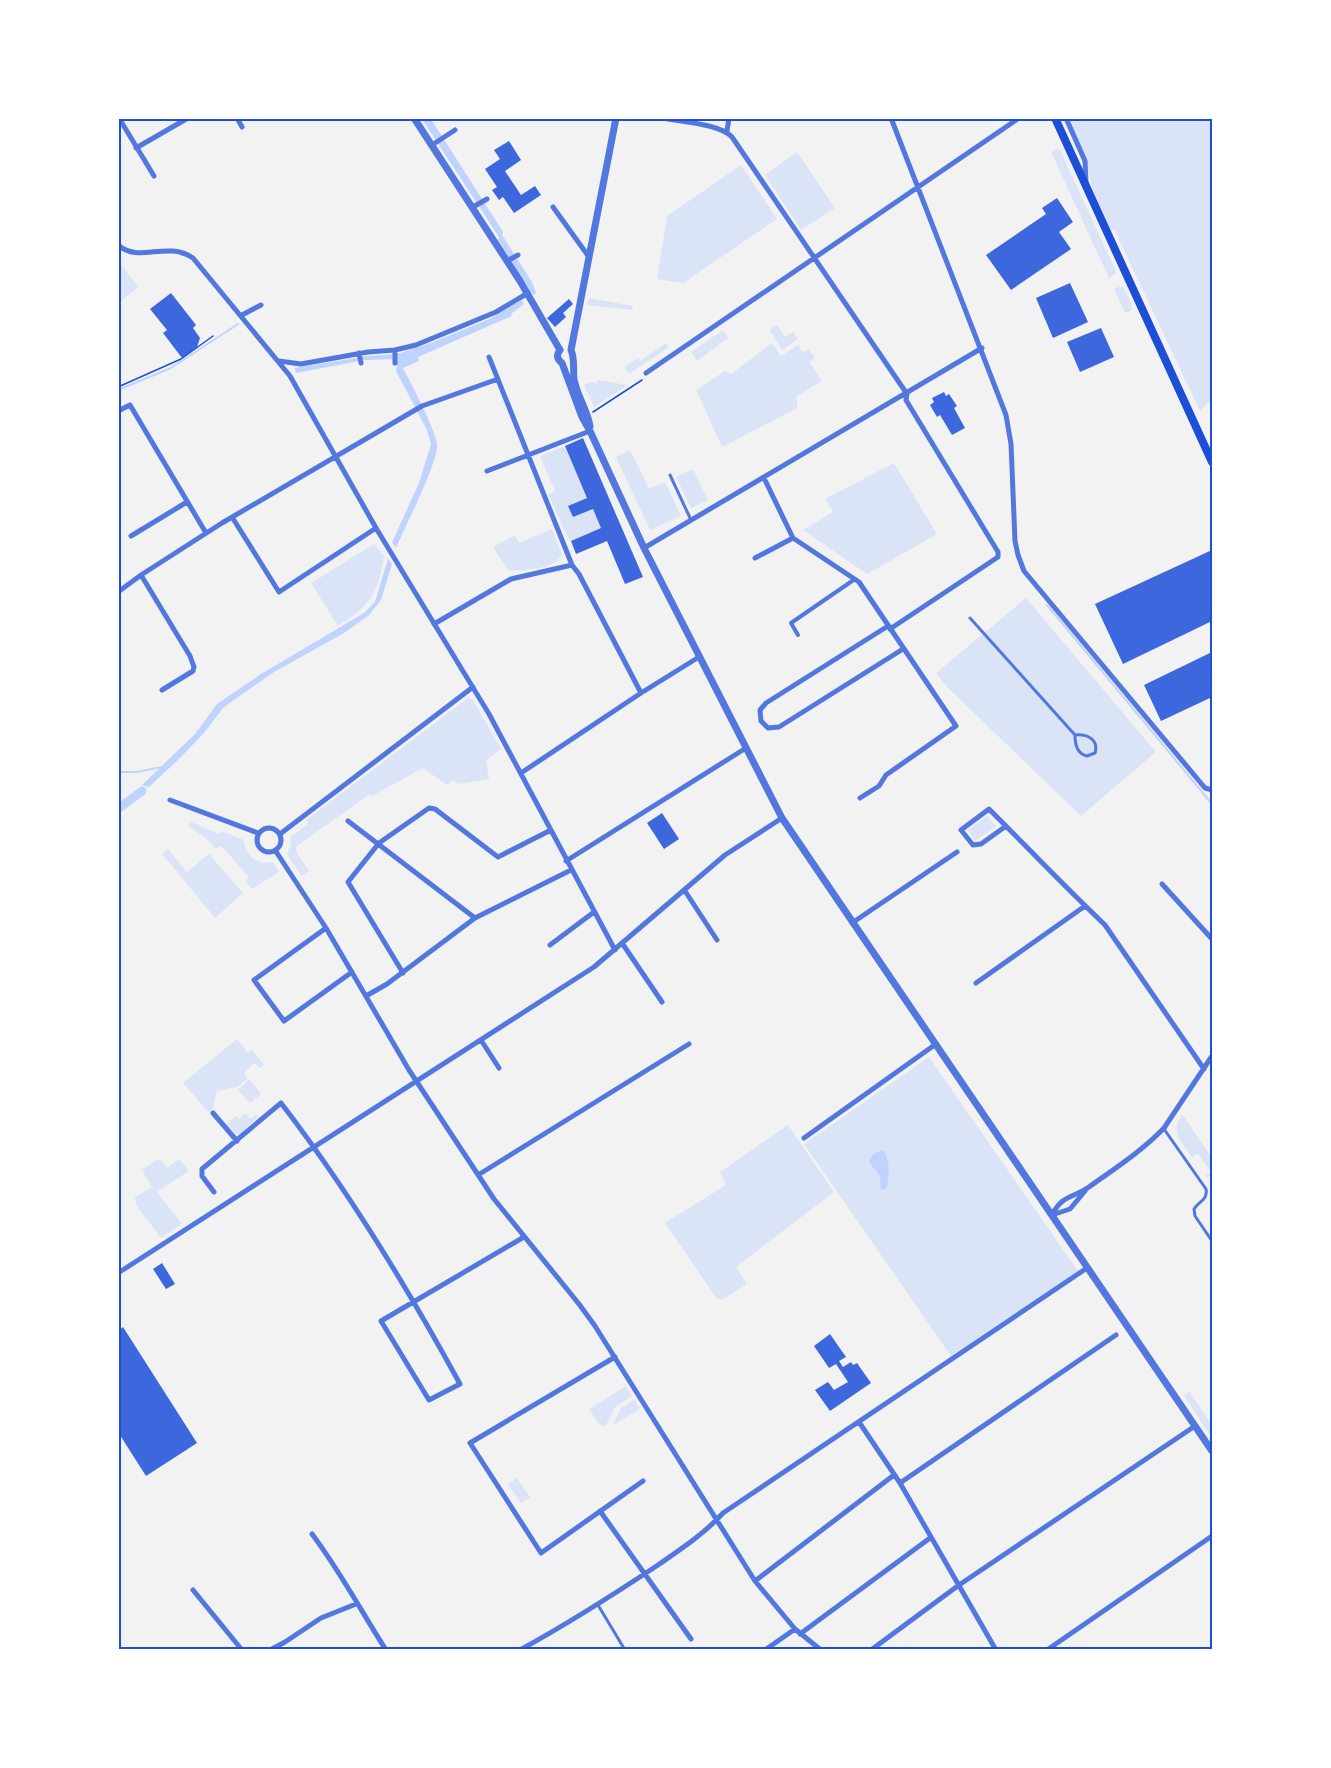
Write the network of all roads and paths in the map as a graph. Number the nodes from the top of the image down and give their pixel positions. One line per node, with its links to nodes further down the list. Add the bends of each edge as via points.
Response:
1 (119, 118): 16 (street)
2 (188, 118): 16 (street)
3 (237, 118): 12 (street)
4 (414, 118): 15 (street)
5 (616, 118): 25 (street)
6 (663, 118): 14 (street)
7 (729, 118): 14 (street)
8 (891, 118): 18 (street)
9 (1019, 118): 18 (street)
10 (1055, 118): 19 (main road)
11 (1066, 118): 19 (street, via 1085,161)
12 (242, 127)
13 (455, 130): 15 (street)
14 (727, 132): 26 (street)
15 (434, 144): 21 (street)
16 (136, 148): 17 (street)
17 (154, 176)
18 (918, 187): 26 (street); 32 (street)
19 (1086, 187): 52 (main road)
20 (488, 199): 21 (street)
21 (473, 207): 27 (street)
22 (553, 207): 25 (street)
23 (118, 245): 30 (street, via 132,253 171,250 186,254 198,262)
24 (518, 255): 27 (street)
25 (589, 257): 35 (street)
26 (815, 258): 43 (street); 46 (street)
27 (507, 261): 28 (street)
28 (528, 293): 33 (street, via 496,312); 34 (street)
29 (261, 305): 30 (street)
30 (242, 315): 39 (street)
31 (213, 336): 45 (path, via 182,359)
32 (982, 348): 46 (street); 81 (street, via 1010,429 1015,541 1024,571 1205,788)
33 (395, 350): 36 (street); 41 (street)
34 (560, 350): 35 (street); 42 (street, via 558,357)
35 (571, 350): 38 (street)
36 (359, 353): 39 (street, via 301,363); 40 (street)
37 (489, 357): 44 (street)
38 (573, 360): 42 (street); 48 (street, via 576,387)
39 (279, 361): 51 (street)
40 (361, 363)
41 (395, 363)
42 (562, 363): 49 (street)
43 (646, 373): 48 (path, via 643,380)
44 (498, 379): 50 (street); 51 (street, via 428,404)
45 (118, 387)
46 (906, 394): 55 (street); 71 (street, via 998,557)
47 (118, 411): 56 (street, via 130,405)
48 (588, 414): 49 (street)
49 (590, 431): 50 (street); 63 (street)
50 (528, 455): 53 (street); 65 (street)
51 (336, 456): 57 (street); 59 (street)
52 (1212, 462)
53 (487, 471)
54 (670, 475): 58 (lane)
55 (764, 478): 58 (street); 62 (street)
56 (187, 502): 60 (street); 61 (street)
57 (232, 517): 59 (street, via 279,592); 60 (street)
58 (691, 520): 63 (street)
59 (376, 528): 70 (street)
60 (206, 533): 66 (street)
61 (130, 537)
62 (794, 538): 64 (street); 67 (street)
63 (644, 548): 74 (street)
64 (755, 558)
65 (572, 565): 70 (street, via 511,579); 77 (street)
66 (141, 575): 68 (street); 76 (street, via 193,662 193,671)
67 (855, 579): 71 (street); 72 (street, via 791,623)
68 (118, 592)
69 (970, 618): 78 (lane)
70 (434, 624): 75 (street)
71 (889, 627): 73 (street); 73 (street, via 766,703 760,710 761,721 768,728 779,727)
72 (798, 635)
73 (903, 649): 82 (street, via 956,726)
74 (699, 657): 77 (street); 79 (street)
75 (473, 687): 80 (street); 89 (street)
76 (162, 690)
77 (641, 693): 80 (street)
78 (1075, 735): 78 (lane, via 1081,753 1095,753 1094,741)
79 (746, 748): 84 (street); 93 (street)
80 (521, 773): 87 (street)
81 (1212, 790)
82 (860, 798)
83 (170, 800): 88 (street)
84 (782, 818): 96 (street, via 725,855); 100 (street)
85 (348, 821): 90 (street)
86 (1006, 826): 86 (street, via 989,809 961,830 974,845); 97 (street)
87 (551, 830): 90 (street, via 498,857 429,808); 93 (street)
88 (258, 833): 89 (street, via 267,827); 91 (street, via 256,842 260,849)
89 (280, 834): 91 (street, via 281,841)
90 (379, 843): 99 (street); 108 (street, via 348,882)
91 (275, 850): 101 (street)
92 (957, 852): 100 (street)
93 (566, 861): 94 (street)
94 (571, 870): 98 (street); 99 (street)
95 (1162, 884): 102 (street)
96 (685, 891): 103 (street); 104 (street)
97 (1085, 906): 109 (street); 117 (street, via 1105,925)
98 (594, 912): 105 (street); 106 (street)
99 (475, 918): 108 (street)
100 (852, 923): 114 (street)
101 (326, 928): 107 (street); 107 (street, via 254,980 284,1021)
102 (1212, 939)
103 (717, 940)
104 (622, 943): 106 (street); 111 (street)
105 (550, 945)
106 (615, 950): 112 (street)
107 (352, 972): 110 (street)
108 (403, 973): 110 (street)
109 (976, 983)
110 (366, 996): 118 (street)
111 (662, 1002)
112 (481, 1040): 116 (street); 118 (street)
113 (689, 1044): 124 (street)
114 (936, 1044): 121 (street); 127 (street)
115 (1212, 1056): 117 (street)
116 (500, 1068)
117 (1204, 1069): 120 (street)
118 (417, 1081): 123 (street); 124 (street)
119 (213, 1113): 122 (street)
120 (1164, 1128): 125 (street); 129 (lane, via 1206,1189 1205,1199 1194,1209)
121 (804, 1138)
122 (237, 1141): 123 (street, via 281,1103); 126 (street, via 202,1169 202,1176)
123 (314, 1146): 131 (street); 132 (street)
124 (478, 1175): 128 (street)
125 (1086, 1189): 127 (street, via 1064,1199); 127 (street, via 1070,1209)
126 (214, 1192)
127 (1052, 1215): 130 (street)
128 (524, 1237): 132 (street); 134 (street, via 579,1304)
129 (1212, 1241)
130 (1087, 1269): 135 (street); 136 (street)
131 (118, 1273)
132 (415, 1303): 132 (street, via 381,1322 429,1400 460,1384)
133 (1116, 1335): 140 (street)
134 (615, 1357): 141 (street, via 470,1443 541,1553); 142 (street)
135 (858, 1422): 138 (street); 142 (street)
136 (1195, 1426): 137 (street); 148 (street)
137 (1212, 1451)
138 (894, 1475): 140 (street); 147 (street)
139 (643, 1481): 141 (street)
140 (900, 1483): 145 (street)
141 (600, 1511): 146 (street)
142 (717, 1520): 146 (street); 147 (street)
143 (312, 1534): 150 (street)
144 (1212, 1536): 163 (street)
145 (930, 1538): 148 (street); 152 (street)
146 (645, 1573): 151 (street); 153 (street)
147 (755, 1581): 152 (street)
148 (959, 1585): 161 (street); 162 (street)
149 (193, 1590): 154 (street)
150 (356, 1604): 155 (street, via 321,1618); 156 (street)
151 (597, 1604): 157 (street); 158 (lane)
152 (798, 1631): 159 (street); 160 (street)
153 (691, 1639)
154 (242, 1650)
155 (270, 1650)
156 (386, 1650)
157 (520, 1650)
158 (625, 1650)
159 (765, 1650)
160 (821, 1650)
161 (871, 1650)
162 (996, 1650)
163 (1047, 1650)

